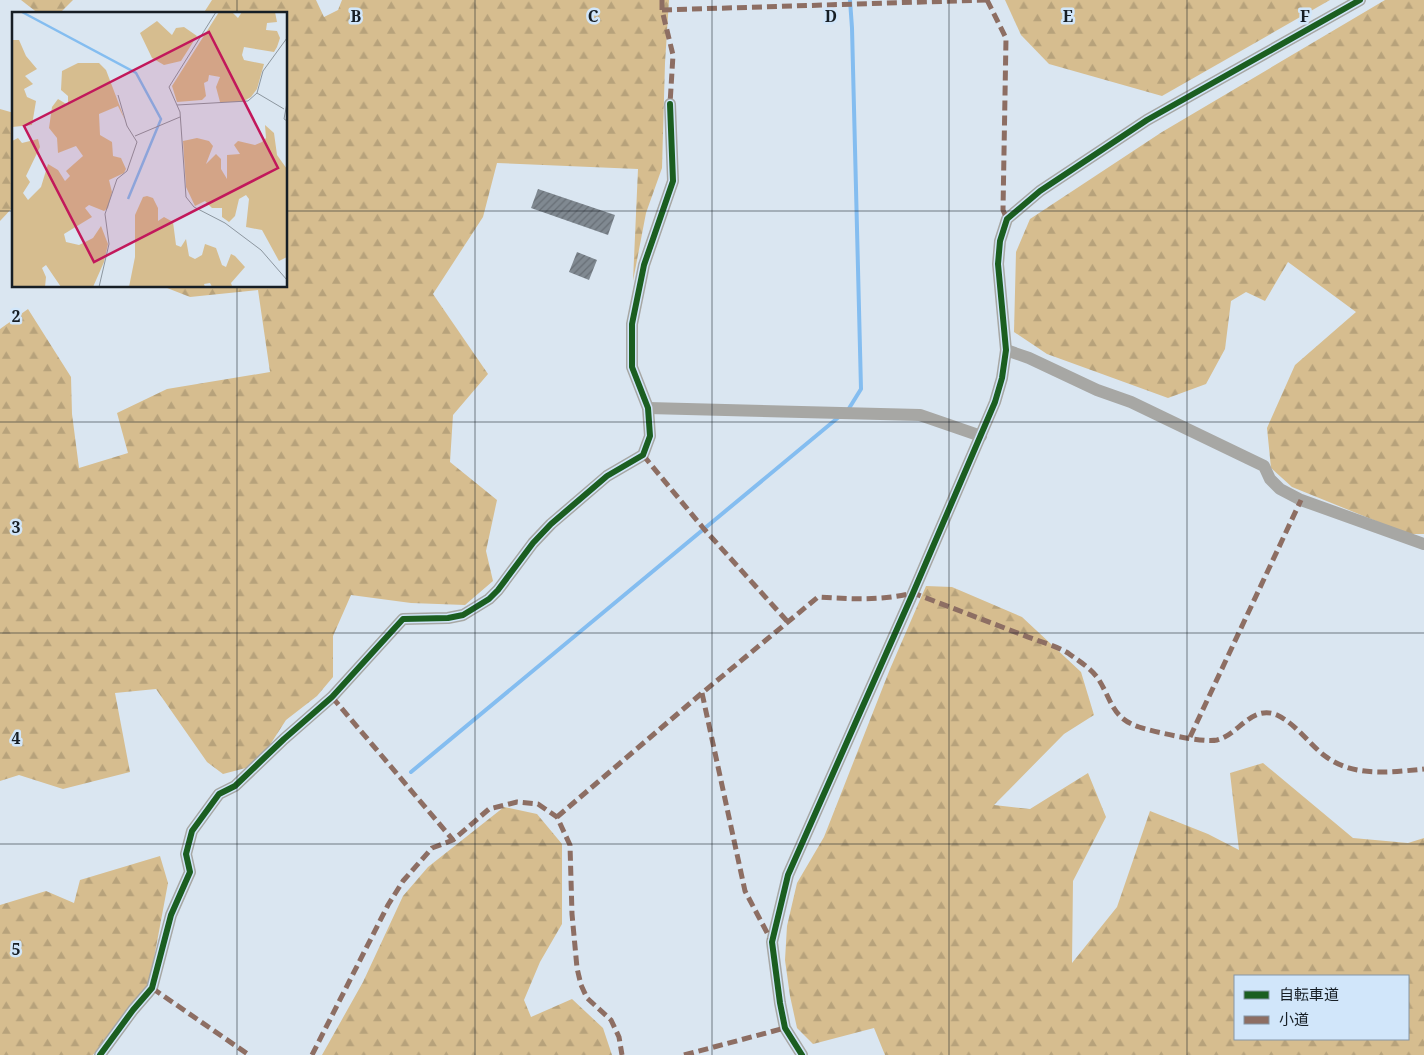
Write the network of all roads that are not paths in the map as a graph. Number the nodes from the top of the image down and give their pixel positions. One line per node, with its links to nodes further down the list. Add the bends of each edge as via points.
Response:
1 (1360, 0): 3 (street, via 1147,120 1040,191 1007,219 1000,241 998,264)
2 (670, 104): 4 (street, via 673,181 644,265 632,324 632,367)
3 (1006, 350): 5 (street, via 1002,378); 6 (street, via 1131,402 1264,466 1280,490)
4 (648, 408): 5 (street, via 920,415); 7 (street, via 650,436 643,455 607,476 551,524 490,599 463,615 403,619 332,697 236,786 219,794 192,830 186,854 190,872 171,915 152,988)
5 (981, 436): 8 (street, via 788,875 772,942 785,1028)
6 (1424, 544)
7 (100, 1055)
8 (802, 1055)

